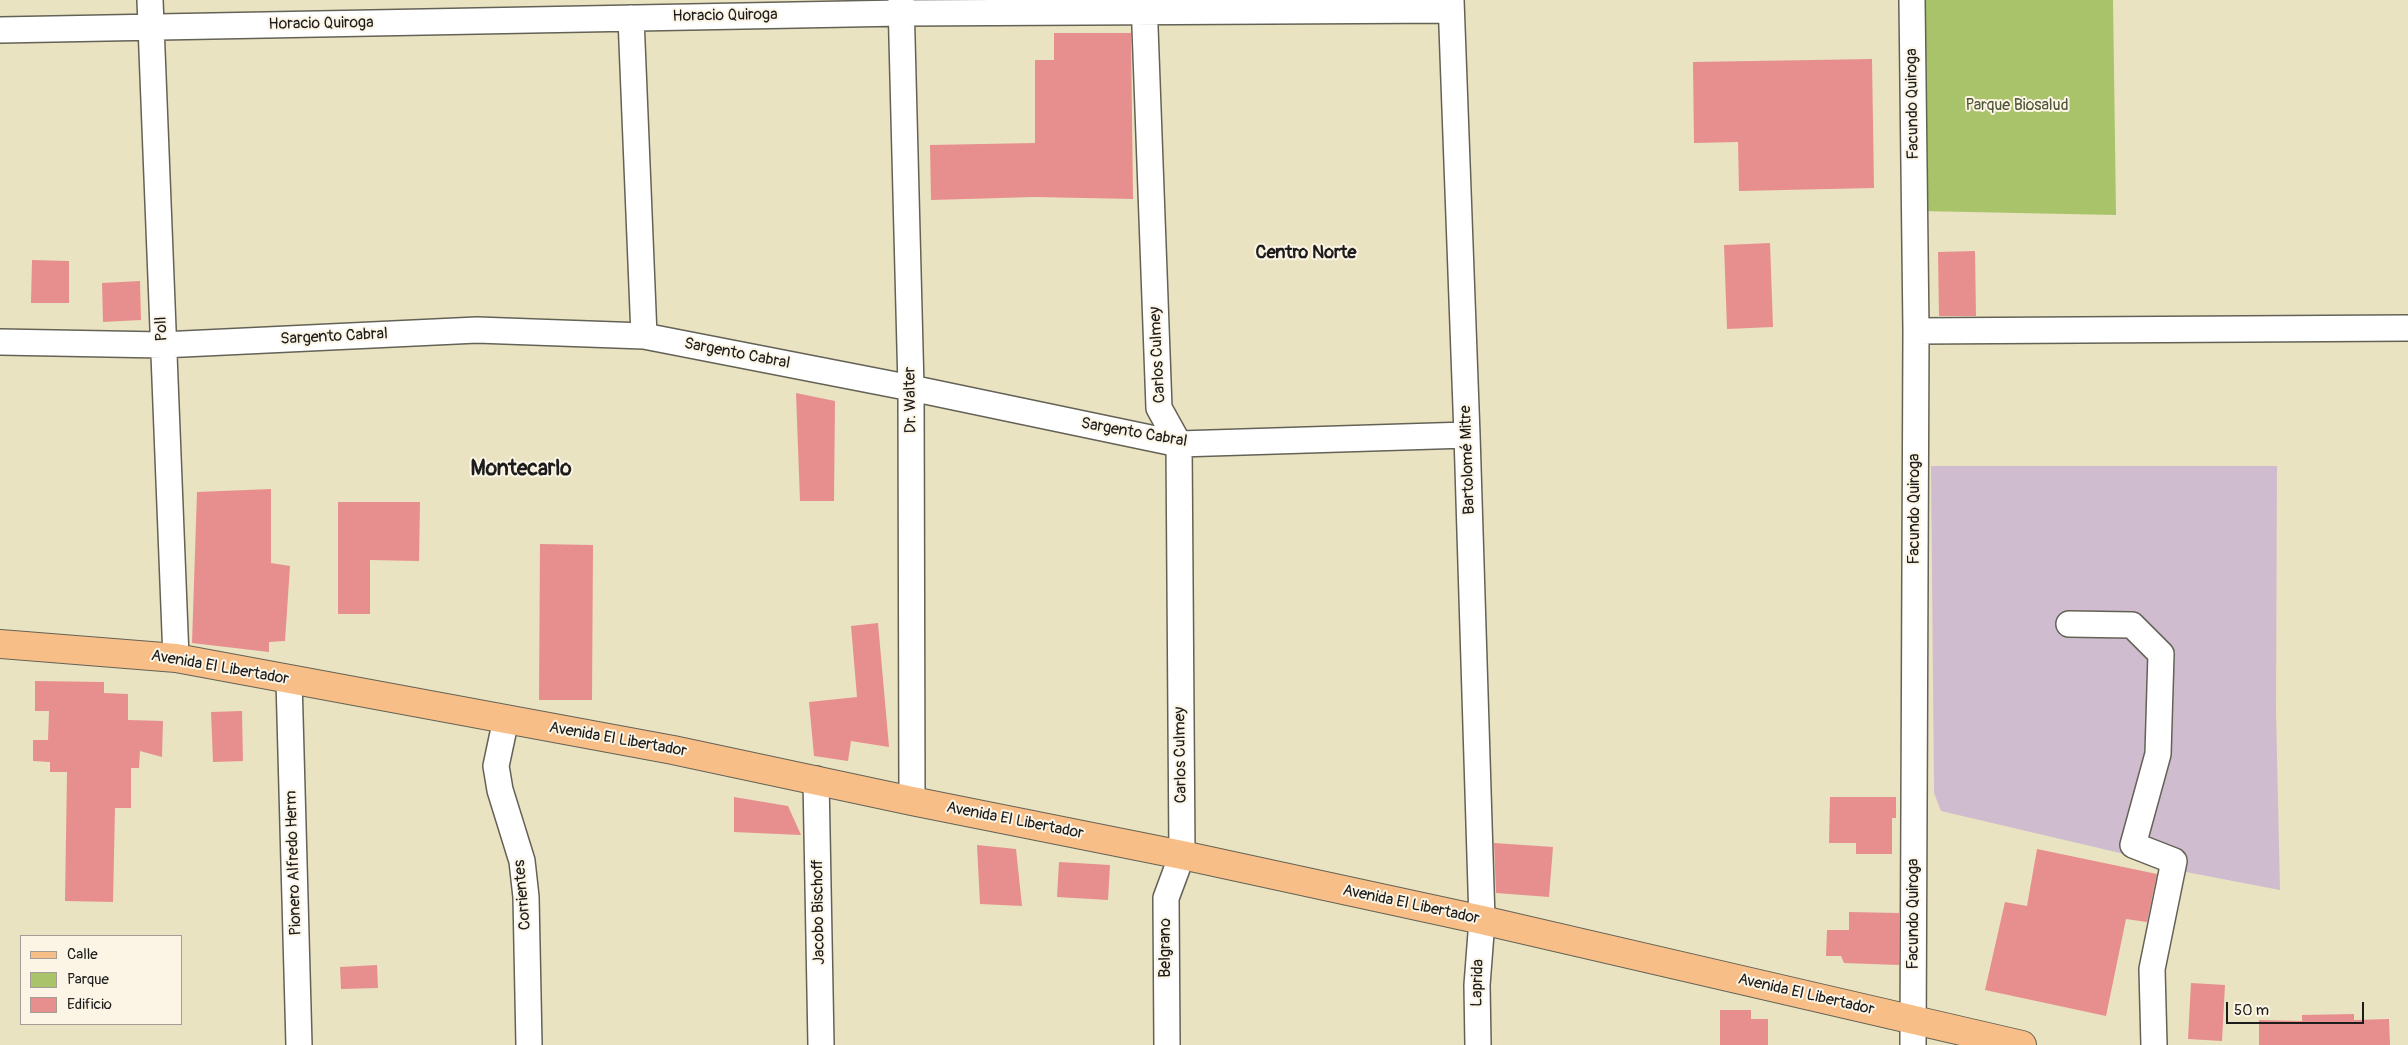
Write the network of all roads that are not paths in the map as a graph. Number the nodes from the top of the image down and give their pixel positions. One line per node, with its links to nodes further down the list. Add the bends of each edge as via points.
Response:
1 (150, 0): 7 (street, Poll)
2 (1912, 0): 10 (street, Facundo Quiroga)
3 (1451, 5): 5 (street, Horacio Quiroga); 15 (street, Bartolomé Mitre)
4 (902, 6): 5 (street, Horacio Quiroga); 6 (street, Horacio Quiroga); 14 (street, Dr. Walter)
5 (1144, 7): 16 (street, Carlos Culmey, via 1159,408)
6 (631, 18): 7 (street, Horacio Quiroga); 11 (street)
7 (150, 28): 8 (street, Horacio Quiroga); 13 (street, Poll)
8 (0, 30)
9 (2408, 328): 10 (street)
10 (1916, 331): 26 (street, Facundo Quiroga)
11 (644, 336): 13 (street, Sargento Cabral, via 477,330); 14 (street, Sargento Cabral)
12 (0, 342): 13 (street, Sargento Cabral)
13 (162, 345): 19 (street, Poll)
14 (911, 388): 16 (street, Sargento Cabral); 23 (street, Dr. Walter)
15 (1467, 435): 16 (street, Sargento Cabral); 25 (street, Bartolomé Mitre)
16 (1179, 444): 24 (street, Carlos Culmey)
17 (2069, 624): 34 (street, via 2132,626 2161,654 2158,754 2133,845 2174,862 2152,970)
18 (0, 644): 19 (main road, Avenida El Libertador)
19 (176, 658): 20 (main road, Avenida El Libertador)
20 (289, 680): 21 (main road, Avenida El Libertador); 28 (street, Pionero Alfredo Herm)
21 (506, 719): 22 (main road, Avenida El Libertador); 29 (street, Corrientes, via 496,766 522,862 526,897)
22 (816, 779): 23 (main road, Avenida El Libertador); 30 (street, Jacobo Bischoff)
23 (912, 801): 24 (main road, Avenida El Libertador)
24 (1182, 855): 25 (main road, Avenida El Libertador); 31 (street, Belgrano, via 1166,898)
25 (1482, 920): 26 (main road, Avenida El Libertador); 32 (street, Laprida, via 1477,985)
26 (1913, 1032): 27 (main road, Avenida El Libertador)
27 (1945, 1036): 33 (main road, Avenida El Libertador)
28 (299, 1045)
29 (529, 1045)
30 (821, 1045)
31 (1167, 1045)
32 (1478, 1045)
33 (2022, 1045)
34 (2154, 1045)

